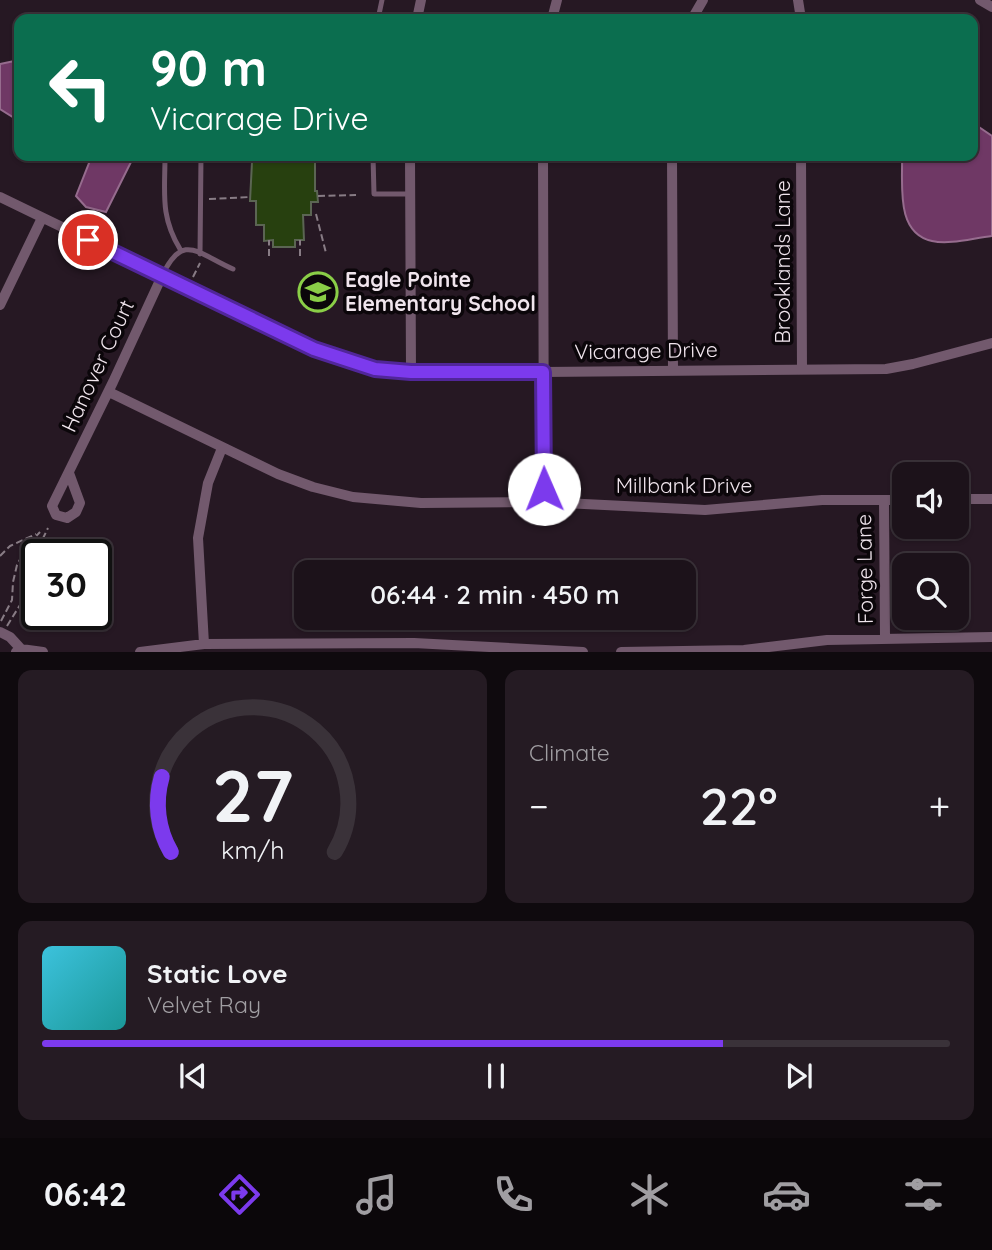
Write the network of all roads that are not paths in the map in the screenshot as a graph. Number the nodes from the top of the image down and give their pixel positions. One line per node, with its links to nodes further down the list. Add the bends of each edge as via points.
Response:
1 (980, 0): 2 (street)
2 (992, 7)
3 (166, 161): 13 (lane, via 165,219)
4 (201, 161): 14 (lane)
5 (373, 161): 10 (lane, via 374,194)
6 (410, 161): 10 (street)
7 (543, 161): 22 (street)
8 (671, 161): 20 (street)
9 (802, 161): 19 (street, Brooklands Lane)
10 (411, 194): 21 (street)
11 (0, 197): 12 (street, Vicarage Drive)
12 (42, 218): 16 (street, Vicarage Drive); 17 (street)
13 (180, 250): 14 (lane); 16 (lane)
14 (200, 254): 15 (lane)
15 (233, 269)
16 (162, 276): 21 (street, Vicarage Drive, via 314,349 375,369); 23 (street, Hanover Court)
17 (0, 306)
18 (992, 343): 19 (street, Vicarage Drive, via 886,369)
19 (802, 369): 20 (street, Vicarage Drive)
20 (673, 370): 22 (street, Vicarage Drive)
21 (411, 372): 22 (street, Vicarage Drive)
22 (543, 372): 30 (street)
23 (108, 392): 24 (street, Millbank Drive); 25 (street, Hanover Court)
24 (222, 448): 30 (street, Millbank Drive, via 278,474 353,497 421,503); 34 (street, via 208,482 198,538)
25 (69, 473): 25 (street, Hanover Court, via 52,506 56,515 67,518 80,503)
26 (969, 499): 27 (street)
27 (992, 499)
28 (884, 500): 29 (street, Millbank Drive); 30 (street, Millbank Drive, via 822,500 715,510); 32 (street, Forge Lane)
29 (892, 500)
30 (544, 502)
31 (1, 628): 35 (street)
32 (885, 638): 33 (street); 39 (street, via 744,650)
33 (992, 638)
34 (204, 645): 37 (street); 38 (street, via 414,643)
35 (19, 650): 36 (street)
36 (43, 652)
37 (140, 652)
38 (583, 652)
39 (621, 652)

